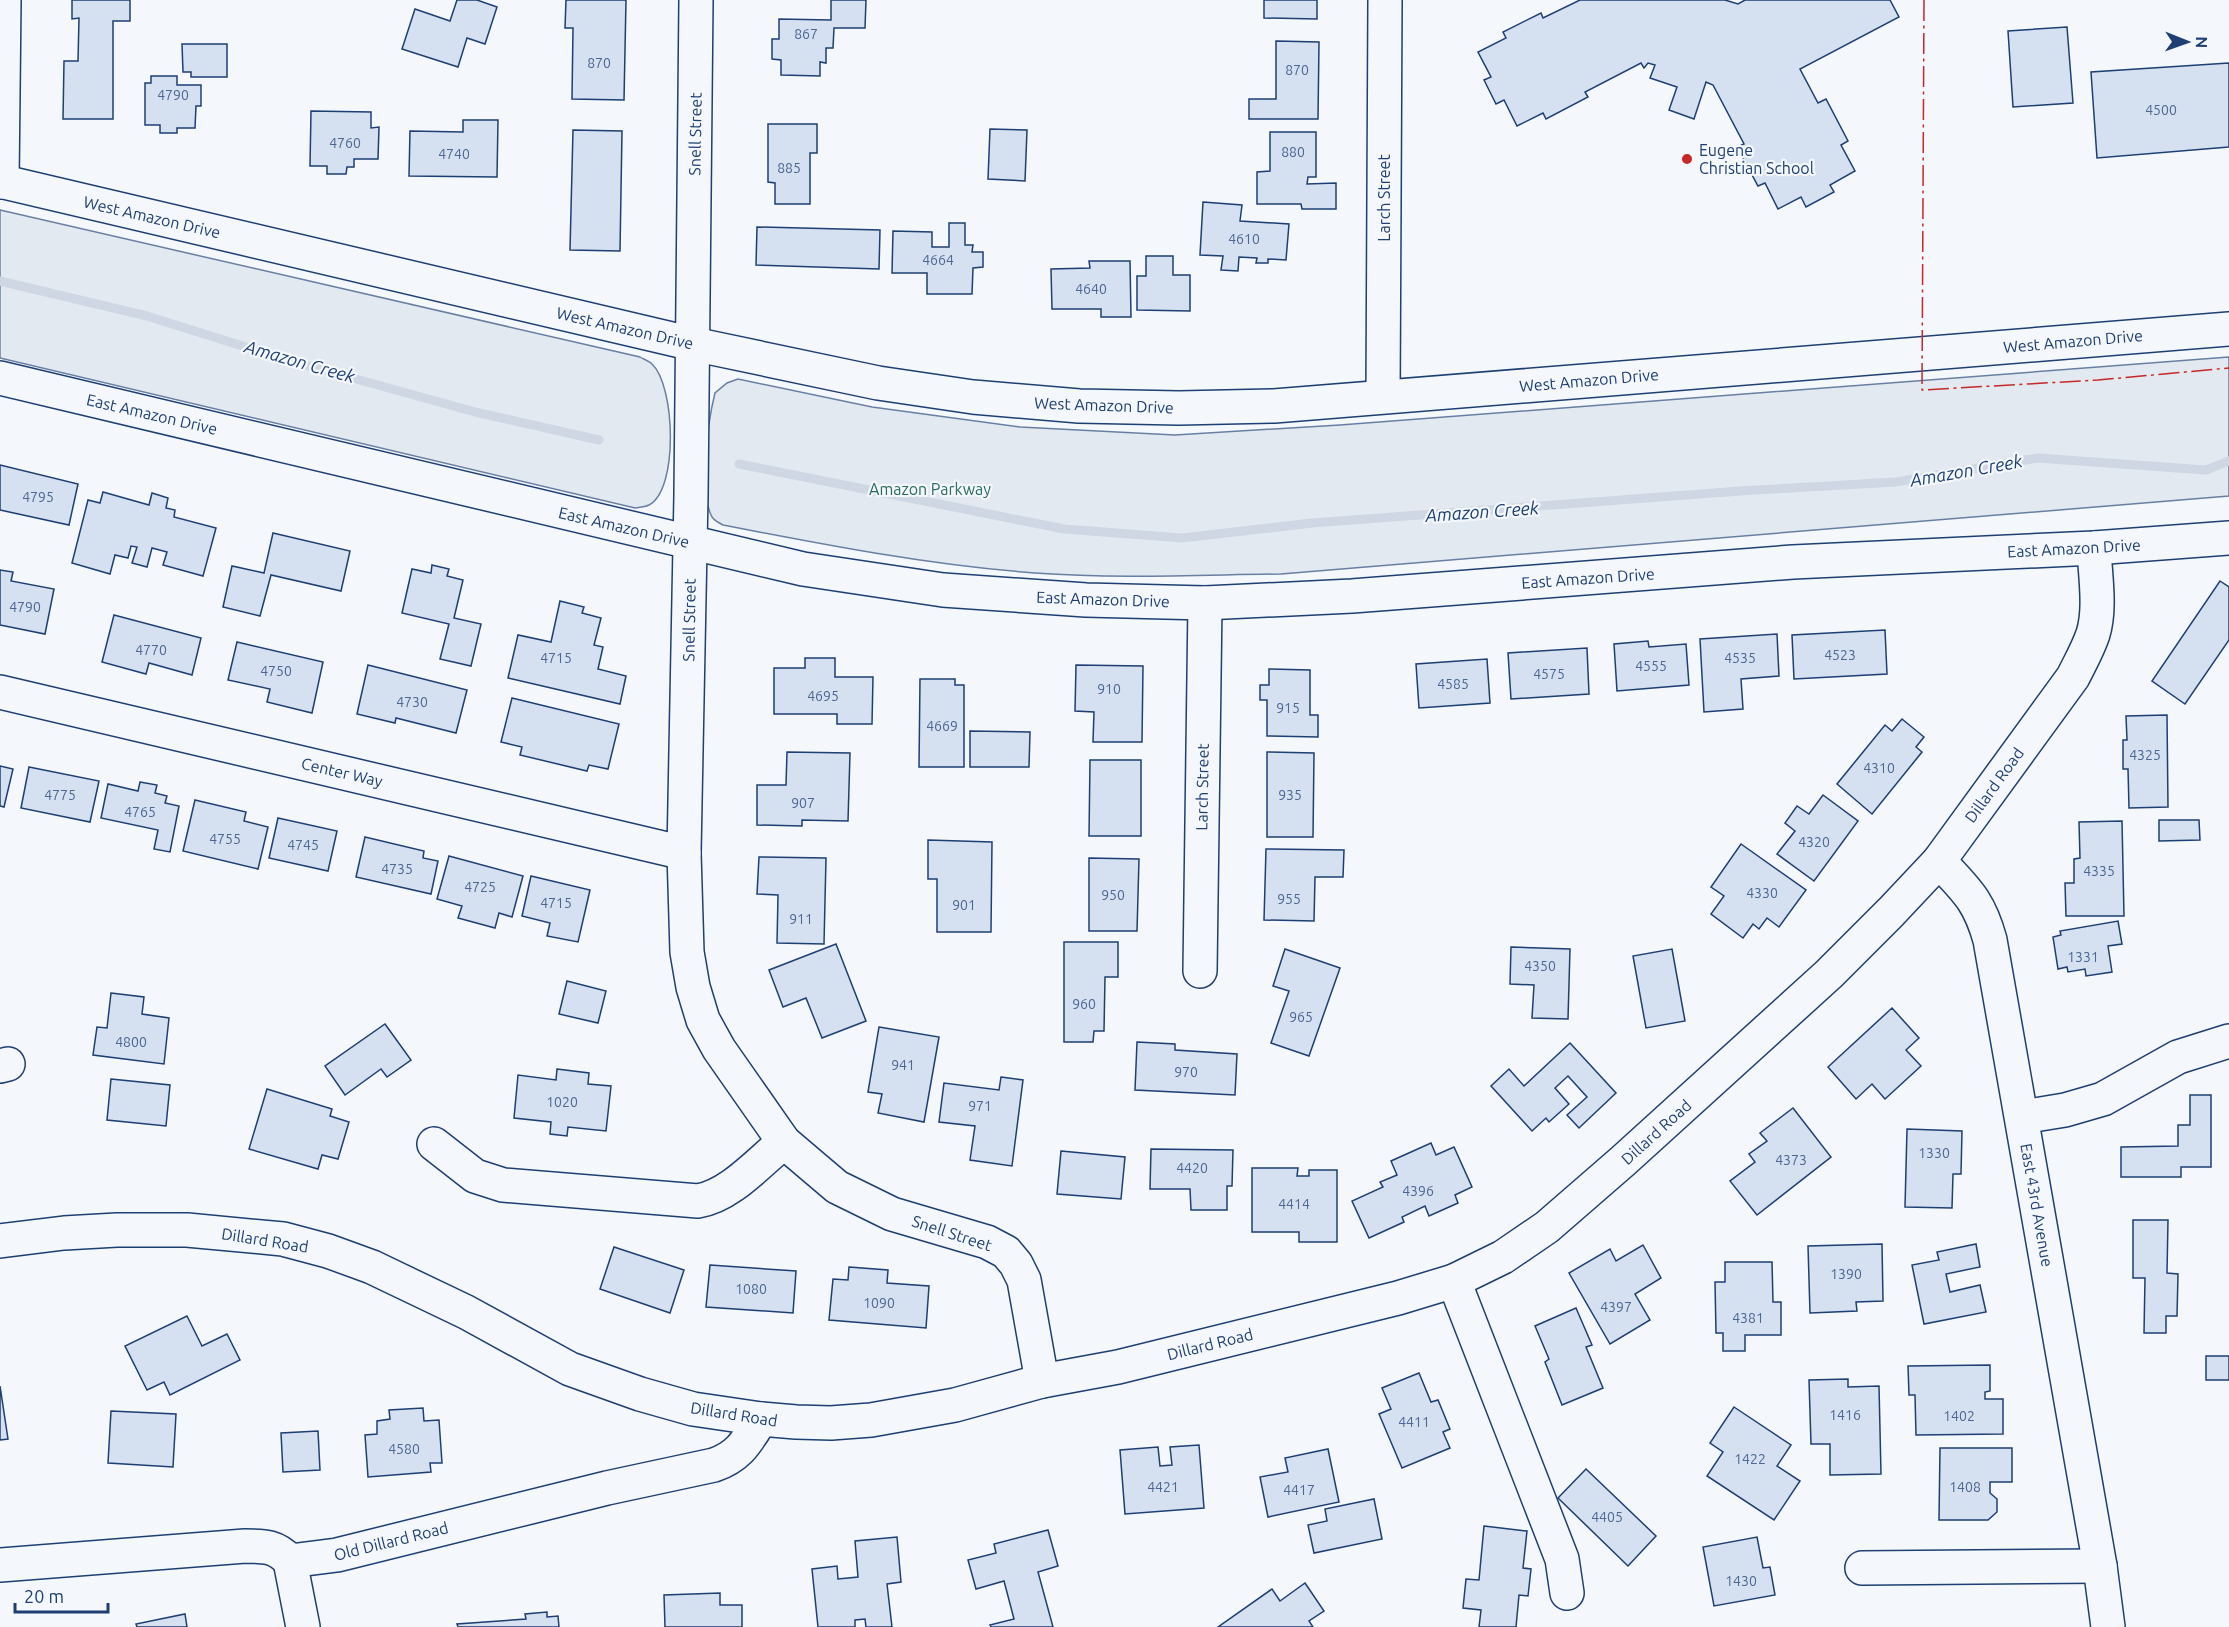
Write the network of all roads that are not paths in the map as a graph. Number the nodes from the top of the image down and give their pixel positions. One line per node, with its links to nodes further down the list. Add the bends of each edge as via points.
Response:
1 (4, 0): 4 (street)
2 (696, 0): 6 (street, Snell Street)
3 (1385, 0): 8 (street, Larch Street)
4 (1, 182): 6 (street, West Amazon Drive)
5 (2229, 329): 8 (street, West Amazon Drive)
6 (693, 344): 8 (street, West Amazon Drive, via 878,383 973,397 1079,406 1274,406); 10 (street, Snell Street)
7 (0, 378): 10 (street, East Amazon Drive)
8 (1383, 396)
9 (2229, 538): 11 (street, East Amazon Drive)
10 (690, 543): 12 (street, East Amazon Drive, via 803,569 943,590); 14 (street, Snell Street)
11 (2094, 548): 12 (street, East Amazon Drive, via 1793,562 1352,596); 15 (street, Dillard Road, via 2096,612 2085,653 2073,677)
12 (1205, 603): 16 (street, Larch Street)
13 (0, 692): 14 (street, Center Way)
14 (684, 853): 19 (street, Snell Street, via 687,952 703,1020)
15 (1939, 861): 18 (street, East 43rd Avenue, via 1974,898 1984,917); 22 (street, Dillard Road, via 1829,974 1547,1227 1503,1257)
16 (1200, 971)
17 (2229, 1041): 18 (street, via 2178,1057 2103,1099)
18 (2022, 1117): 27 (street, East 43rd Avenue)
19 (784, 1142): 20 (street, via 723,1192 698,1201 503,1185 475,1176); 23 (street, Snell Street, via 837,1186 892,1214 987,1242 1006,1252 1024,1280)
20 (434, 1144)
21 (0, 1241): 24 (street, Dillard Road, via 117,1230 186,1230 283,1239 328,1251 420,1289 570,1369 693,1408)
22 (1454, 1281): 23 (street, Dillard Road, via 1129,1364); 29 (street, via 1562,1559)
23 (1042, 1381): 24 (street, Dillard Road, via 955,1405 871,1420 831,1423)
24 (761, 1419): 25 (street, Old Dillard Road, via 741,1450 714,1465 337,1555)
25 (290, 1561): 26 (street, via 269,1546 245,1545); 30 (street)
26 (0, 1565)
27 (2100, 1566): 28 (street); 31 (street, East 43rd Avenue)
28 (1862, 1568)
29 (1568, 1593)
30 (303, 1627)
31 (2108, 1627)

